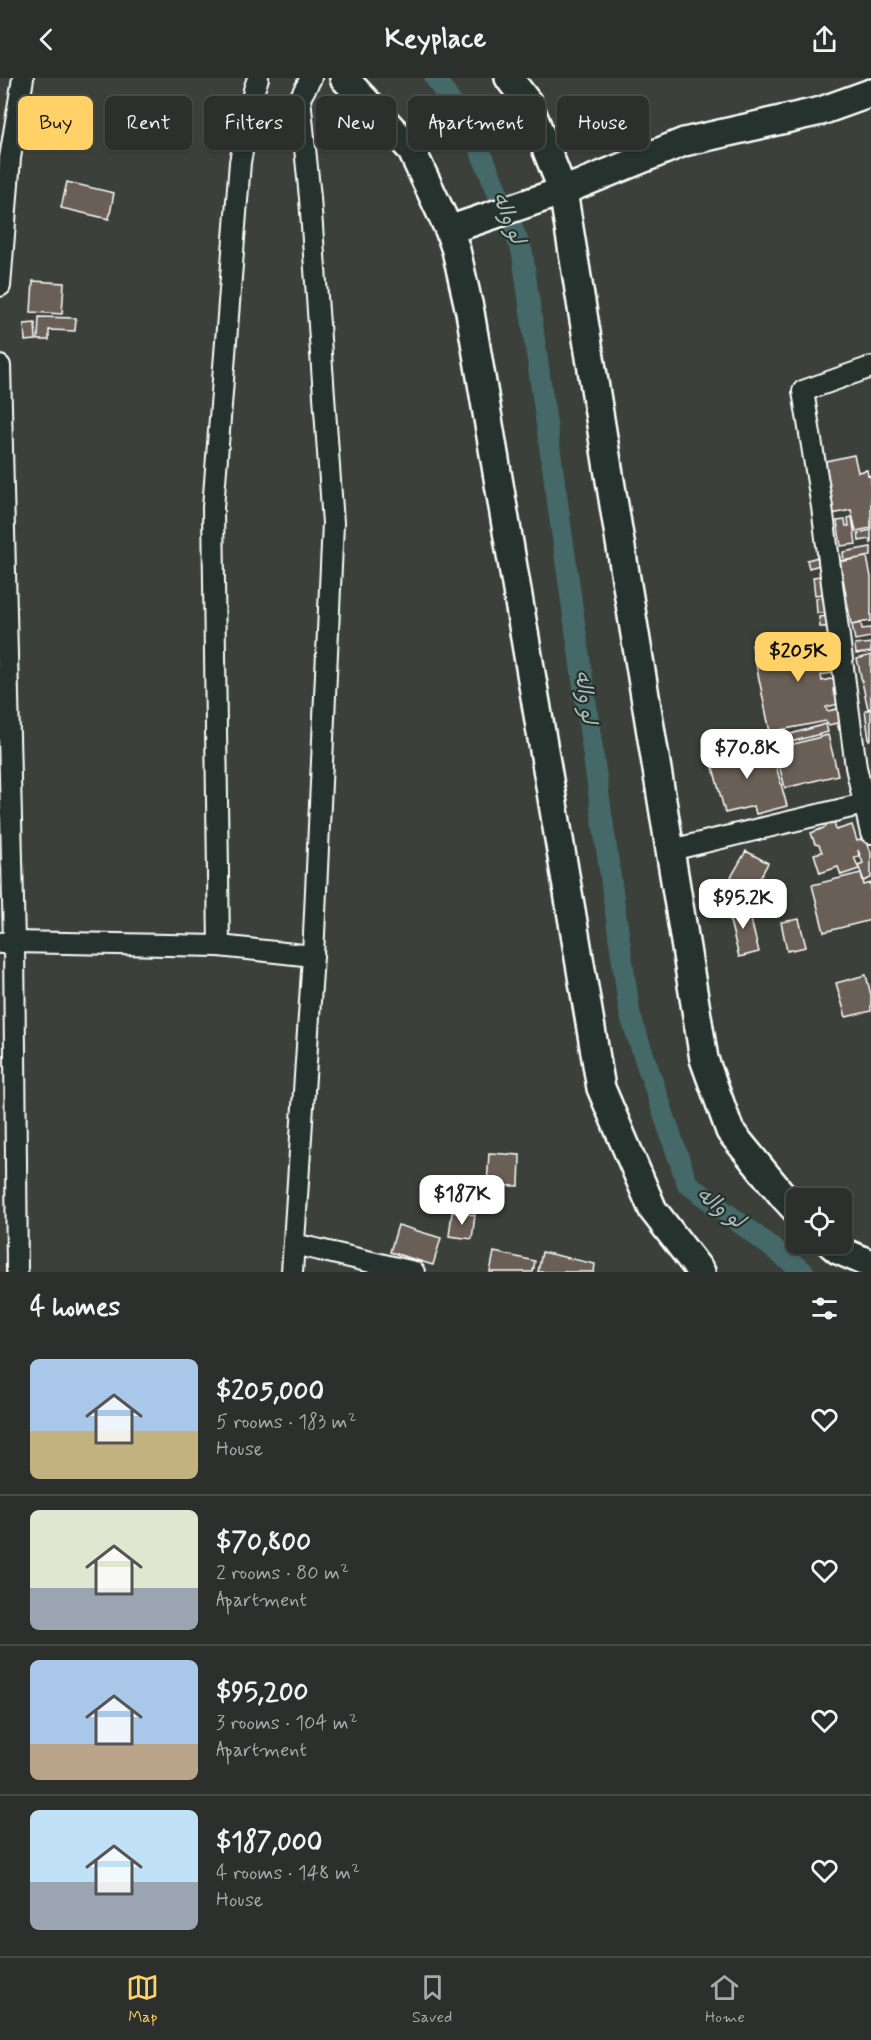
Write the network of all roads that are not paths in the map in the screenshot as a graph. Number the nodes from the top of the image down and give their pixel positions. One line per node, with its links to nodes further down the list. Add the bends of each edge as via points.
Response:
1 (23, 78): 9 (street, via 10,158)
2 (258, 78): 17 (street, via 240,162 213,508)
3 (311, 78): 18 (street, via 300,98 333,523)
4 (344, 78): 8 (street, via 411,149)
5 (509, 78): 7 (street, via 528,103)
6 (871, 93): 7 (street, via 821,111 684,142)
7 (551, 195): 8 (street); 15 (street)
8 (456, 228): 26 (street, via 456,250 470,312 601,1088 654,1210)
9 (0, 285)
10 (0, 366): 16 (street)
11 (871, 367): 12 (street, via 803,391)
12 (864, 760): 13 (street)
13 (864, 804): 14 (street); 15 (street)
14 (871, 833)
15 (671, 850): 19 (street, via 704,1059 730,1131)
16 (7, 942): 17 (street); 23 (street)
17 (219, 946): 18 (street)
18 (313, 956): 20 (street)
19 (786, 1199)
20 (294, 1244): 24 (street); 25 (street)
21 (847, 1254): 22 (street)
22 (871, 1264)
23 (17, 1272)
24 (292, 1272)
25 (414, 1272)
26 (701, 1272)

